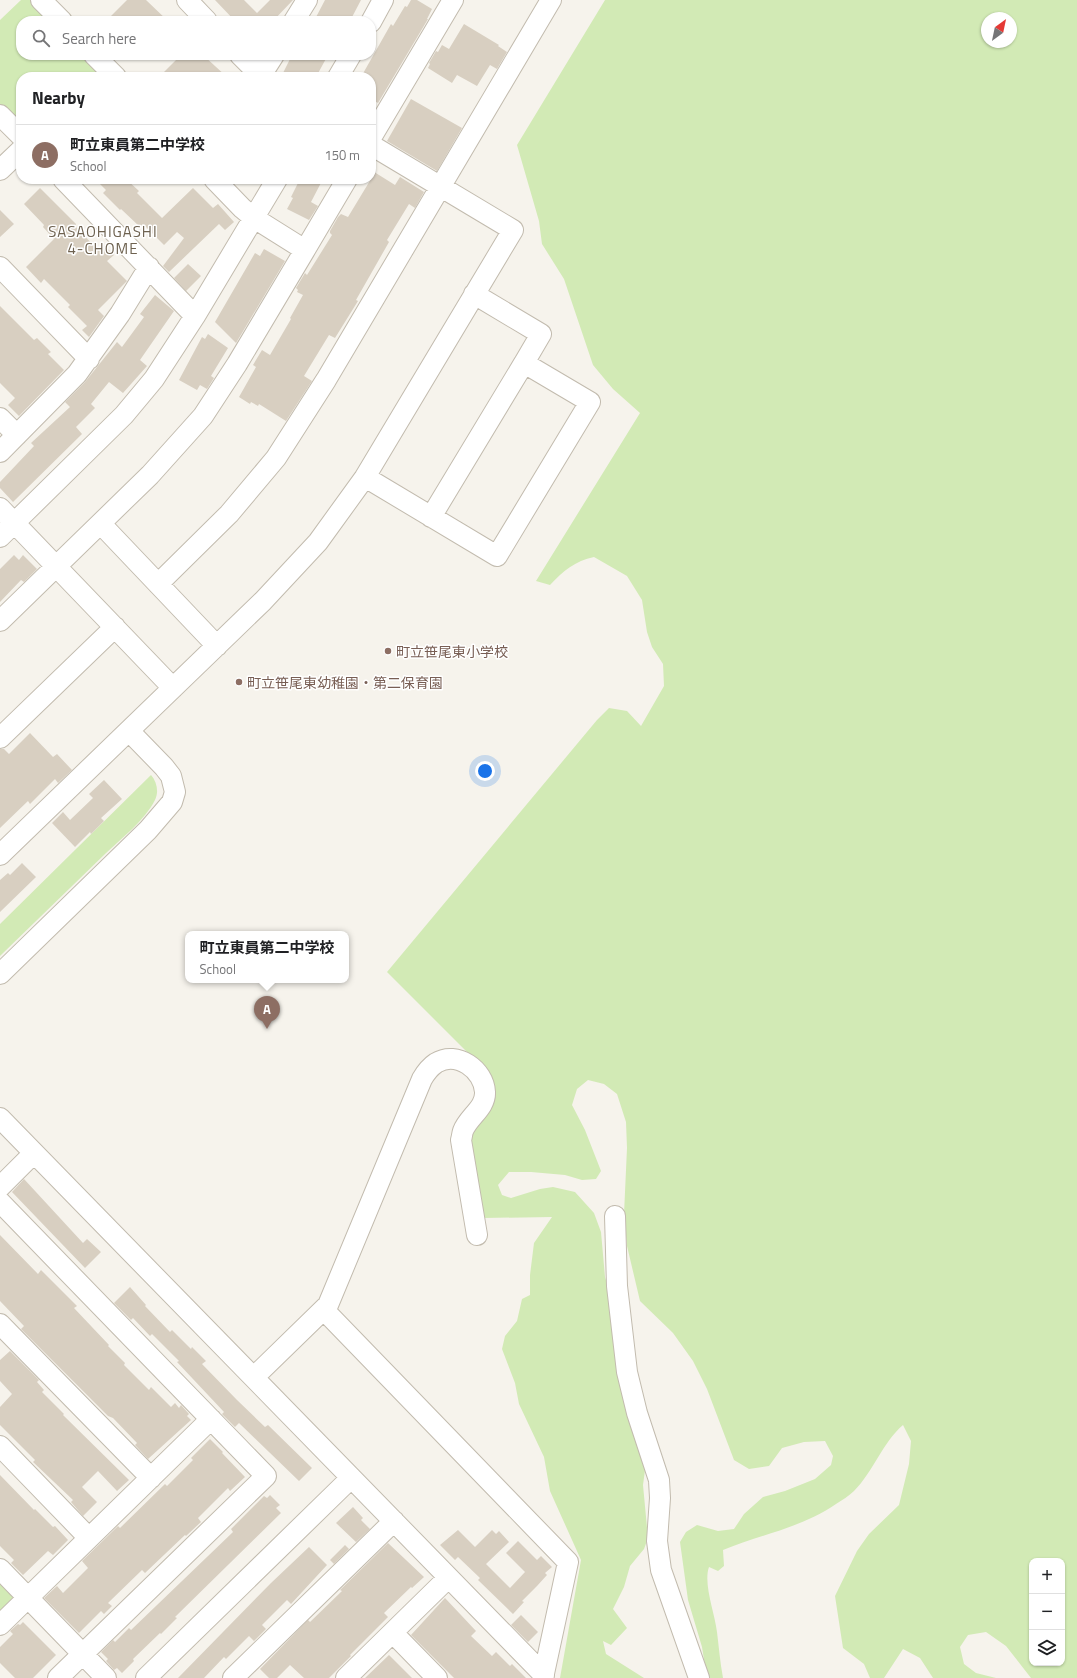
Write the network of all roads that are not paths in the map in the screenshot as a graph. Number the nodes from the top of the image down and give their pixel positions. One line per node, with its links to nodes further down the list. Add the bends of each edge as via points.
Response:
1 (41, 0): 7 (street)
2 (186, 0): 8 (street)
3 (307, 0): 9 (street)
4 (383, 0): 10 (street)
5 (551, 0): 29 (street)
6 (447, 2): 20 (street)
7 (57, 16)
8 (202, 16)
9 (297, 16)
10 (374, 16)
11 (99, 60): 15 (street)
12 (245, 60): 16 (street)
13 (271, 60): 17 (street)
14 (348, 60): 18 (street)
15 (111, 72)
16 (256, 72)
17 (264, 72)
18 (341, 72)
19 (0, 115): 21 (street)
20 (376, 129)
21 (16, 131)
22 (376, 147): 29 (street)
23 (16, 155): 24 (street)
24 (0, 170)
25 (67, 184): 33 (street)
26 (219, 184): 30 (street)
27 (274, 184): 30 (street)
28 (344, 184): 31 (street)
29 (440, 186): 34 (street, via 513,230); 48 (street, via 326,380 276,458 229,514)
30 (254, 218): 31 (street); 35 (street)
31 (305, 250): 45 (street, via 203,416)
32 (0, 267): 36 (street)
33 (148, 267): 35 (street); 36 (street)
34 (474, 294): 37 (street, via 540,334); 41 (street)
35 (195, 316): 44 (street, via 154,378 128,411)
36 (89, 359): 39 (street)
37 (524, 363): 43 (street); 43 (street, via 590,402 497,556)
38 (0, 418): 39 (street)
39 (17, 435): 40 (street)
40 (0, 452)
41 (365, 477): 43 (street); 51 (street, via 309,552)
42 (0, 508): 44 (street)
43 (431, 517)
44 (14, 523): 46 (street); 47 (street)
45 (101, 524): 47 (street); 48 (street)
46 (0, 537)
47 (56, 567): 49 (street); 50 (street)
48 (158, 584): 51 (street)
49 (0, 621)
50 (115, 627): 52 (street); 54 (street)
51 (217, 646): 52 (street)
52 (173, 688): 53 (street)
53 (129, 731): 55 (street); 56 (street, via 171,776 175,792 172,802 148,830)
54 (0, 738)
55 (0, 855)
56 (0, 974)
57 (0, 1118): 58 (street)
58 (34, 1153): 59 (street); 65 (street)
59 (0, 1186)
60 (0, 1202): 66 (street)
61 (615, 1216): 85 (street, via 617,1286 627,1372 637,1413 659,1480 657,1541 661,1570)
62 (477, 1235): 63 (street, via 461,1140 462,1132 485,1099 484,1086 479,1074 471,1066 459,1061 444,1060 436,1063 422,1079)
63 (324, 1310): 65 (street); 78 (street, via 568,1562)
64 (0, 1324): 68 (street)
65 (254, 1377): 69 (street)
66 (211, 1419): 68 (street); 77 (street, via 266,1476)
67 (0, 1446): 71 (street)
68 (151, 1478): 71 (street)
69 (351, 1478): 70 (street); 81 (street)
70 (394, 1521): 73 (street); 82 (street)
71 (89, 1538): 74 (street)
72 (0, 1569): 74 (street)
73 (448, 1578): 76 (street); 78 (street)
74 (28, 1598): 75 (street); 77 (street)
75 (0, 1625)
76 (393, 1633): 83 (street); 84 (street)
77 (83, 1654): 79 (street); 80 (street)
78 (543, 1677)
79 (58, 1678)
80 (106, 1678)
81 (146, 1678)
82 (233, 1678)
83 (346, 1678)
84 (437, 1678)
85 (699, 1678)

